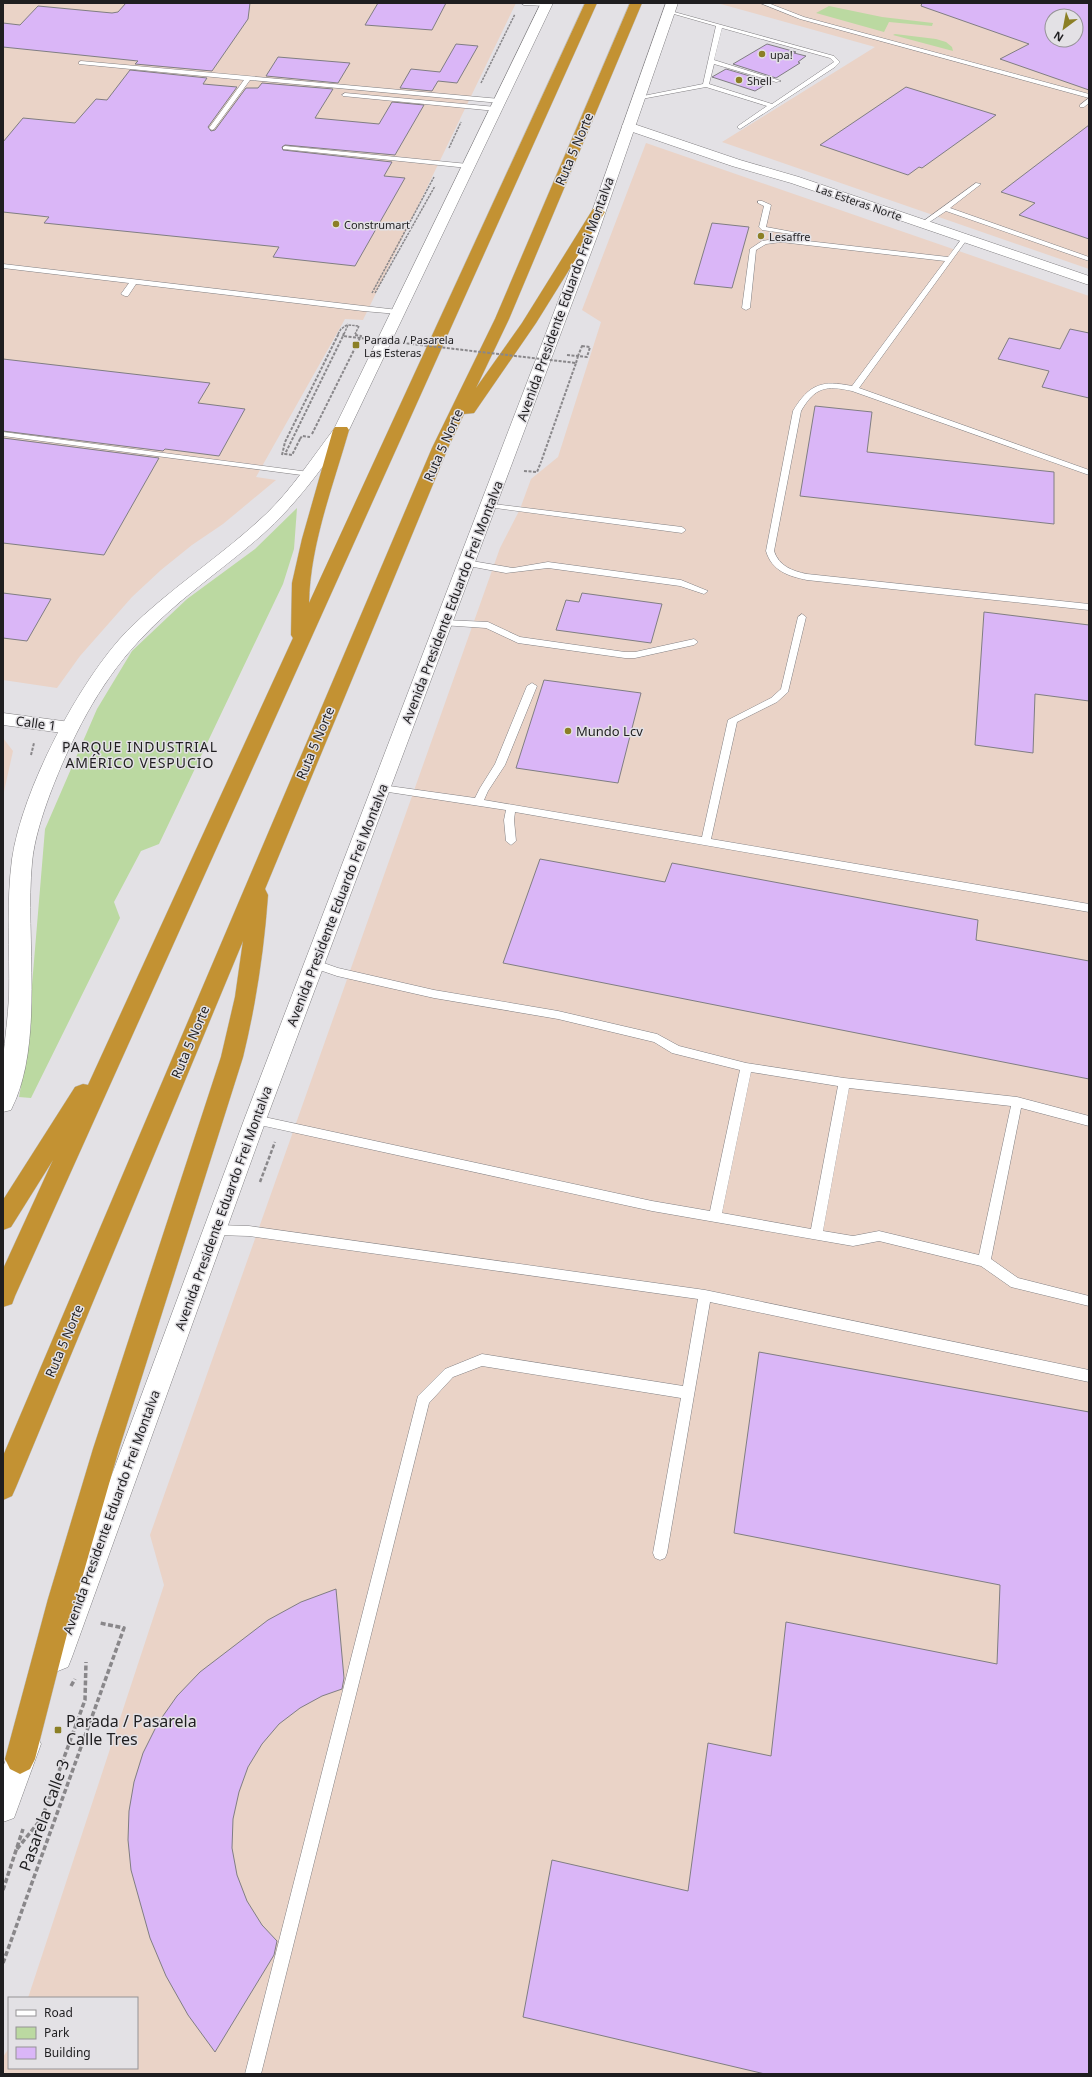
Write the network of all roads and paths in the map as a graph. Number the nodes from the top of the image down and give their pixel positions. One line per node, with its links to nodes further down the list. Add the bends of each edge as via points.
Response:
1 (524, 3): 5 (lane)
2 (591, 3): 64 (highway)
3 (636, 3): 52 (highway, Ruta 5 Norte, via 502,319)
4 (763, 3): 10 (lane, via 802,18)
5 (546, 4): 20 (main road)
6 (670, 7): 7 (lane); 18 (main road, Avenida Presidente Eduardo Frei Montalva)
7 (719, 26): 9 (lane); 21 (lane, via 836,59 837,62 833,66)
8 (971, 54): 10 (lane)
9 (712, 61): 14 (lane); 15 (lane)
10 (963, 61): 17 (lane)
11 (81, 63): 13 (lane)
12 (264, 73): 20 (lane)
13 (248, 78): 20 (lane); 25 (lane)
14 (778, 81)
15 (706, 85): 18 (lane); 21 (lane)
16 (345, 95): 20 (lane)
17 (1089, 96)
18 (638, 99): 23 (main road, Avenida Presidente Eduardo Frei Montalva)
19 (1089, 100): 22 (lane)
20 (500, 102): 28 (main road)
21 (773, 106): 24 (lane)
22 (1082, 106)
23 (628, 126): 32 (main road, Avenida Presidente Eduardo Frei Montalva); 33 (street, Las Esteras Norte)
24 (740, 127)
25 (212, 128)
26 (285, 148): 27 (lane)
27 (447, 164): 28 (lane); 43 (path)
28 (468, 166): 44 (main road)
29 (978, 184): 31 (lane)
30 (760, 202): 34 (lane, via 768,205 762,227 764,229)
31 (945, 208): 33 (lane); 37 (lane)
32 (598, 212): 52 (highway, via 508,355); 57 (main road, Avenida Presidente Eduardo Frei Montalva)
33 (924, 224): 35 (street, Las Esteras Norte)
34 (796, 234)
35 (965, 238): 36 (lane); 40 (street, Las Esteras Norte)
36 (948, 259): 42 (lane, via 781,240 764,242 753,249); 48 (lane)
37 (1089, 259)
38 (3, 266): 39 (lane)
39 (134, 281): 41 (lane); 43 (lane)
40 (1089, 281)
41 (125, 294)
42 (746, 308)
43 (366, 310): 44 (lane); 54 (path, via 361,318 341,329 281,452)
44 (398, 312): 49 (main road)
45 (343, 336): 47 (path, bridge); 51 (path, via 348,325 359,326 355,335 361,336); 51 (path, bridge, via 285,454 292,455 302,436)
46 (560, 354): 47 (path, via 574,356 580,356 587,357 590,347 582,346 580,352 578,358)
47 (576, 363): 53 (path, bridge, via 537,472)
48 (854, 389): 55 (lane); 61 (lane, via 835,384 819,386 805,397 797,411 770,551 779,567 806,577)
49 (341, 430): 56 (main road); 64 (highway, via 310,539 301,583)
50 (3, 434): 54 (lane)
51 (310, 436): 54 (path, via 298,458)
52 (440, 448): 74 (highway, Ruta 5 Norte)
53 (523, 471)
54 (284, 472): 56 (lane)
55 (1089, 473)
56 (308, 474): 68 (main road, via 284,504 257,530 165,606 128,641 100,676)
57 (488, 505): 58 (lane); 59 (main road, Avenida Presidente Eduardo Frei Montalva)
58 (682, 530)
59 (466, 563): 60 (lane, via 505,570 548,565 681,583); 63 (main road, Avenida Presidente Eduardo Frei Montalva)
60 (704, 591)
61 (1089, 607)
62 (802, 616): 73 (lane, via 785,690 774,700 733,720)
63 (444, 623): 65 (lane, via 488,625 518,640 626,655); 69 (main road, Avenida Presidente Eduardo Frei Montalva)
64 (300, 642): 77 (highway)
65 (694, 642)
66 (532, 686): 70 (lane, via 500,765)
67 (3, 719): 68 (street, Calle 1)
68 (70, 728): 81 (main road, via 42,789 24,850 20,892 21,985 18,1031 12,1073)
69 (382, 788): 70 (lane); 76 (main road, Avenida Presidente Eduardo Frei Montalva)
70 (478, 802): 71 (lane)
71 (512, 808): 72 (lane, via 509,820); 73 (lane)
72 (511, 841)
73 (706, 841): 75 (lane)
74 (259, 876): 94 (highway, Ruta 5 Norte); 98 (highway, via 251,967 243,1015 232,1057 106,1449 62,1599)
75 (1089, 908)
76 (315, 964): 78 (lane, via 337,972 427,992 558,1015 657,1038 676,1050); 82 (main road, Avenida Presidente Eduardo Frei Montalva)
77 (127, 1023): 85 (highway); 90 (highway)
78 (746, 1067): 79 (lane); 84 (lane)
79 (844, 1083): 80 (lane); 87 (lane)
80 (1017, 1102): 83 (lane); 88 (lane)
81 (3, 1103)
82 (255, 1120): 84 (lane, via 652,1206); 86 (main road, Avenida Presidente Eduardo Frei Montalva)
83 (1089, 1121)
84 (715, 1217): 87 (lane)
85 (3, 1220)
86 (216, 1230): 89 (lane, via 249,1232); 98 (main road, Avenida Presidente Eduardo Frei Montalva)
87 (816, 1234): 88 (lane, via 853,1241 879,1236)
88 (984, 1261): 91 (lane, via 1015,1283)
89 (705, 1295): 92 (lane); 93 (lane)
90 (3, 1296)
91 (1089, 1301)
92 (1089, 1376)
93 (688, 1393): 95 (lane); 102 (lane, via 482,1360 449,1373 424,1400)
94 (3, 1487)
95 (660, 1553)
96 (100, 1623): 101 (path, Pasarela Calle 3, via 124,1628)
97 (86, 1661): 100 (path, via 85,1700 45,1811 17,1849)
98 (20, 1759): 99 (main road, Avenida Presidente Eduardo Frei Montalva)
99 (3, 1808)
100 (3, 1890)
101 (3, 1963)
102 (252, 2074)

